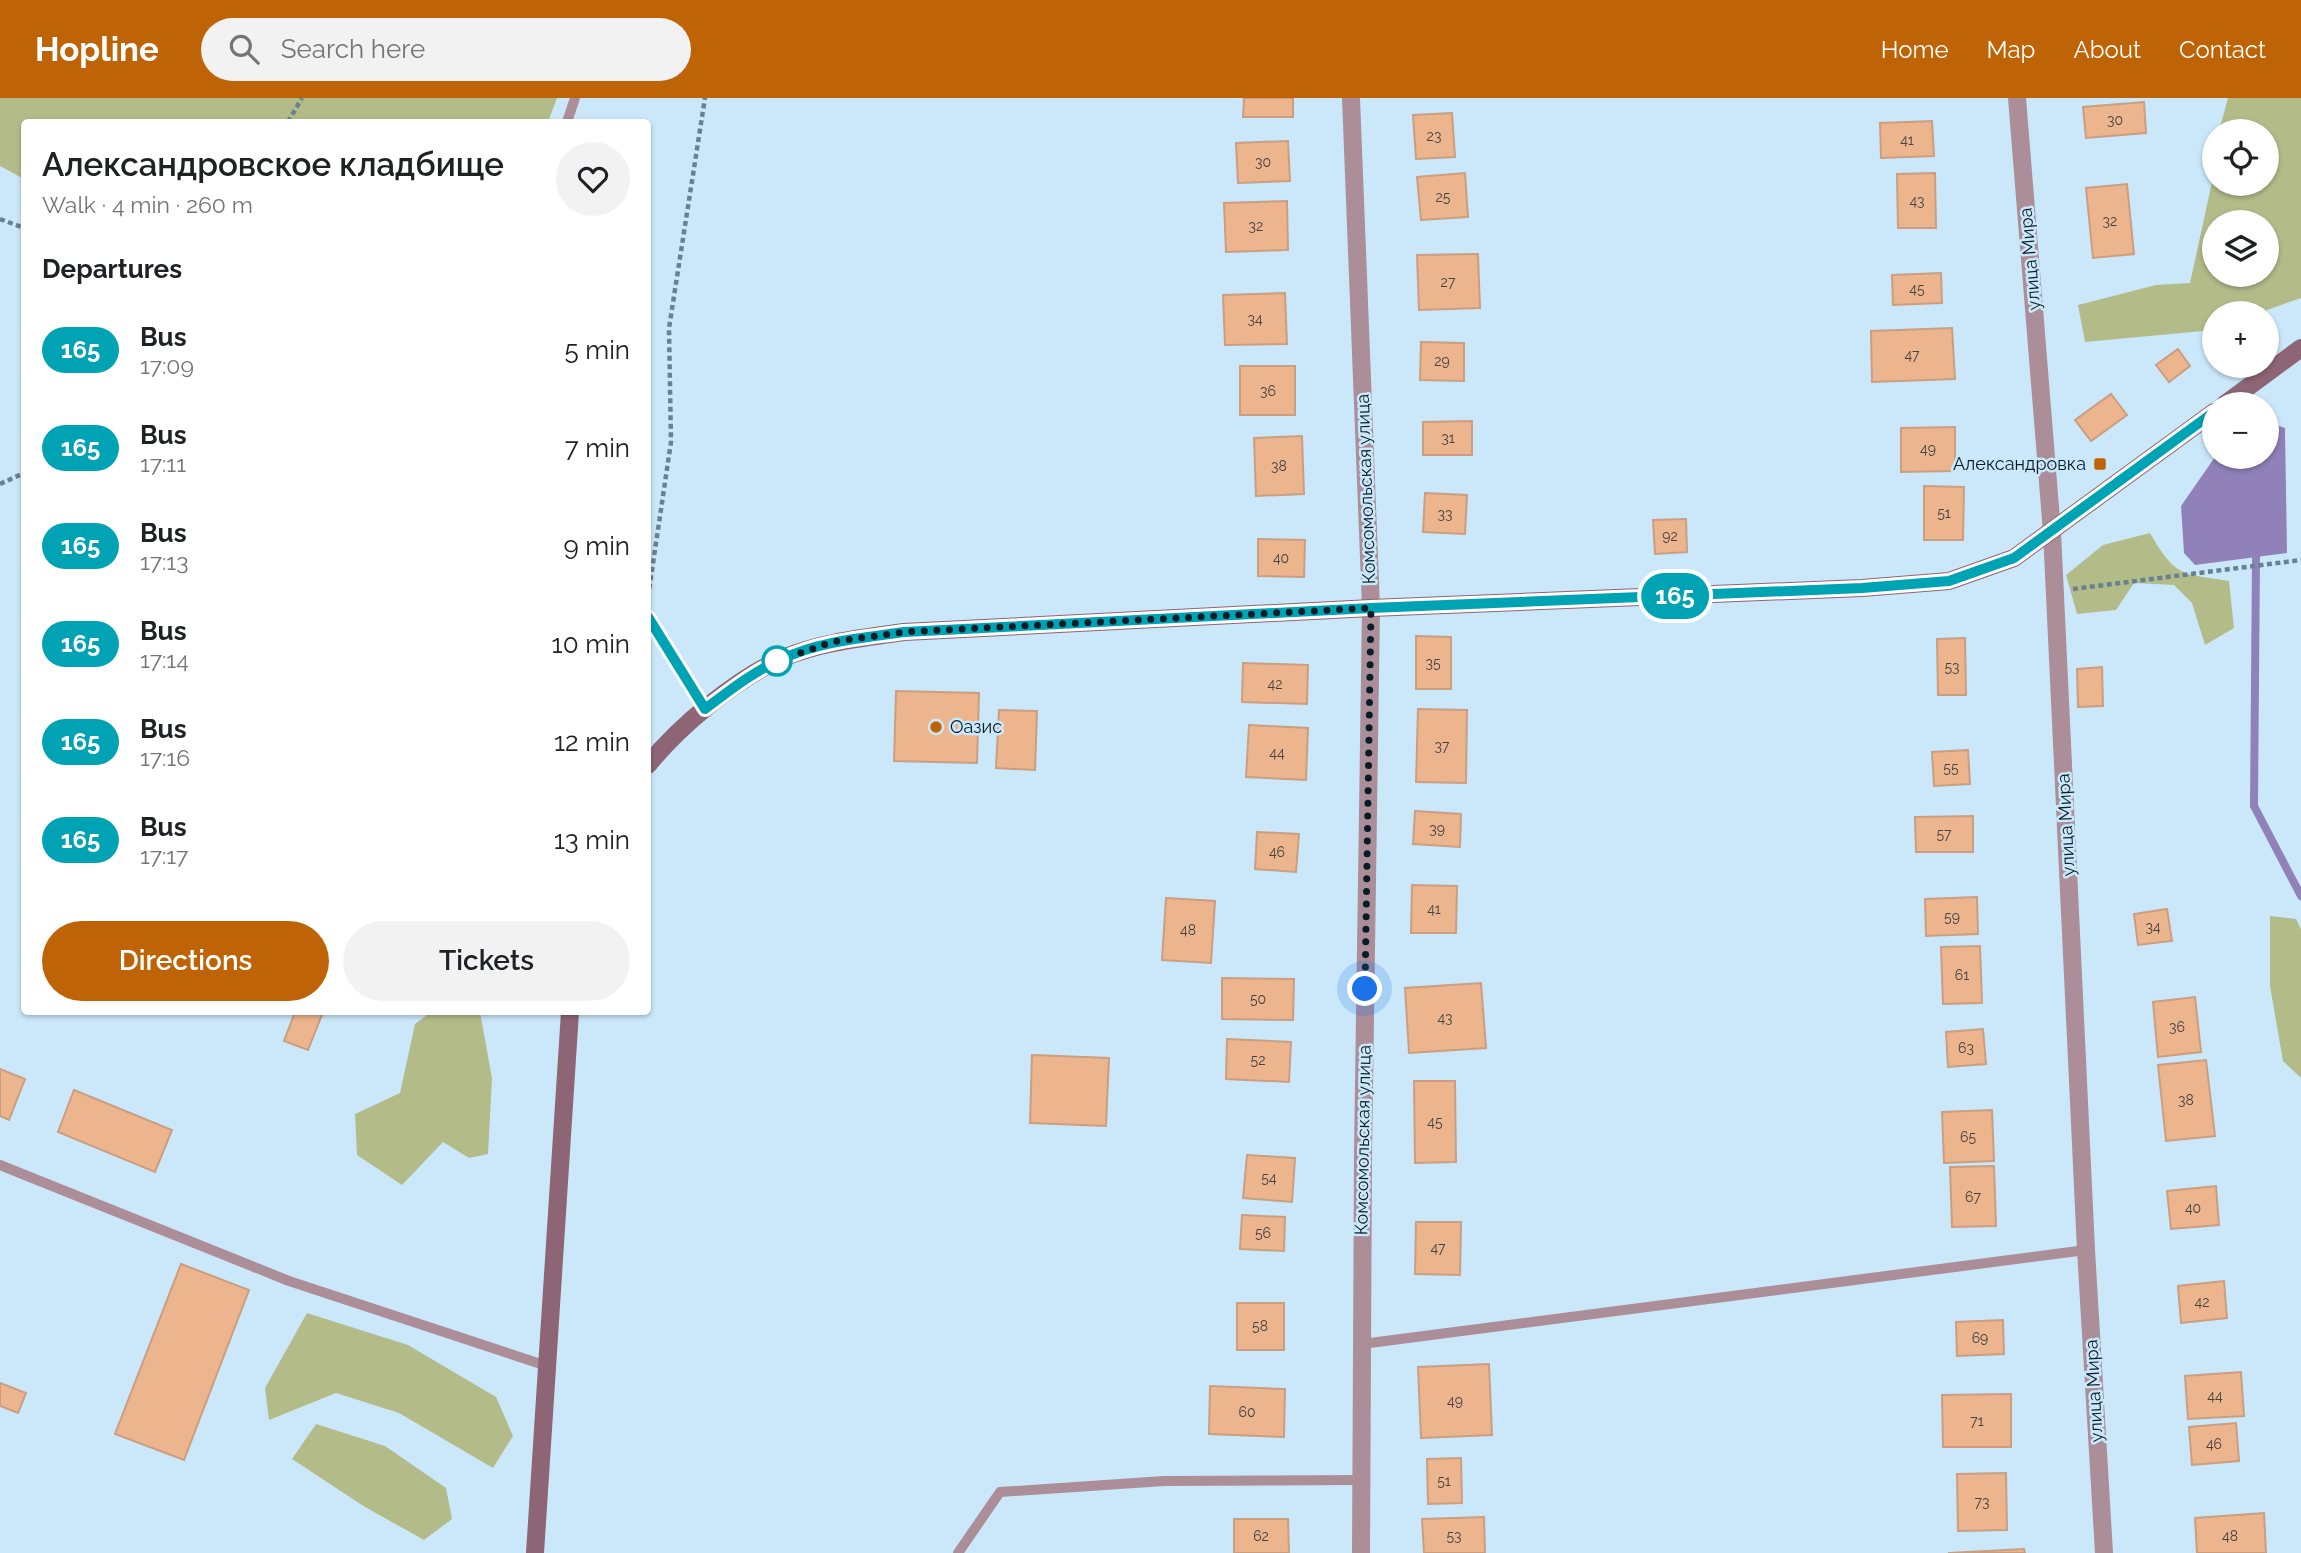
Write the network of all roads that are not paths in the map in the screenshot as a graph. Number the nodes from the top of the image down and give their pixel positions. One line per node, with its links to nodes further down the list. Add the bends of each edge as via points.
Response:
1 (575, 98): 4 (lane)
2 (1351, 98): 9 (street, Комсомольская улица)
3 (2017, 98): 8 (street, улица Мира)
4 (567, 119)
5 (2301, 348): 6 (main road)
6 (2241, 392)
7 (2202, 421): 8 (main road)
8 (2052, 532): 9 (main road, via 2014,558 1949,581); 15 (street, улица Мира)
9 (1371, 608): 11 (main road, via 904,632 832,642 783,658); 16 (street, Комсомольская улица)
10 (651, 622): 11 (lane)
11 (705, 709): 12 (main road)
12 (651, 762)
13 (570, 1015): 17 (main road)
14 (0, 1165): 17 (lane, via 289,1281)
15 (2085, 1250): 16 (lane); 22 (street, улица Мира)
16 (1362, 1344): 18 (street, Комсомольская улица)
17 (547, 1366): 19 (main road)
18 (1361, 1480): 20 (lane, via 1164,1481 1000,1492); 21 (street, Комсомольская улица)
19 (535, 1553)
20 (958, 1553)
21 (1361, 1553)
22 (2104, 1553)

